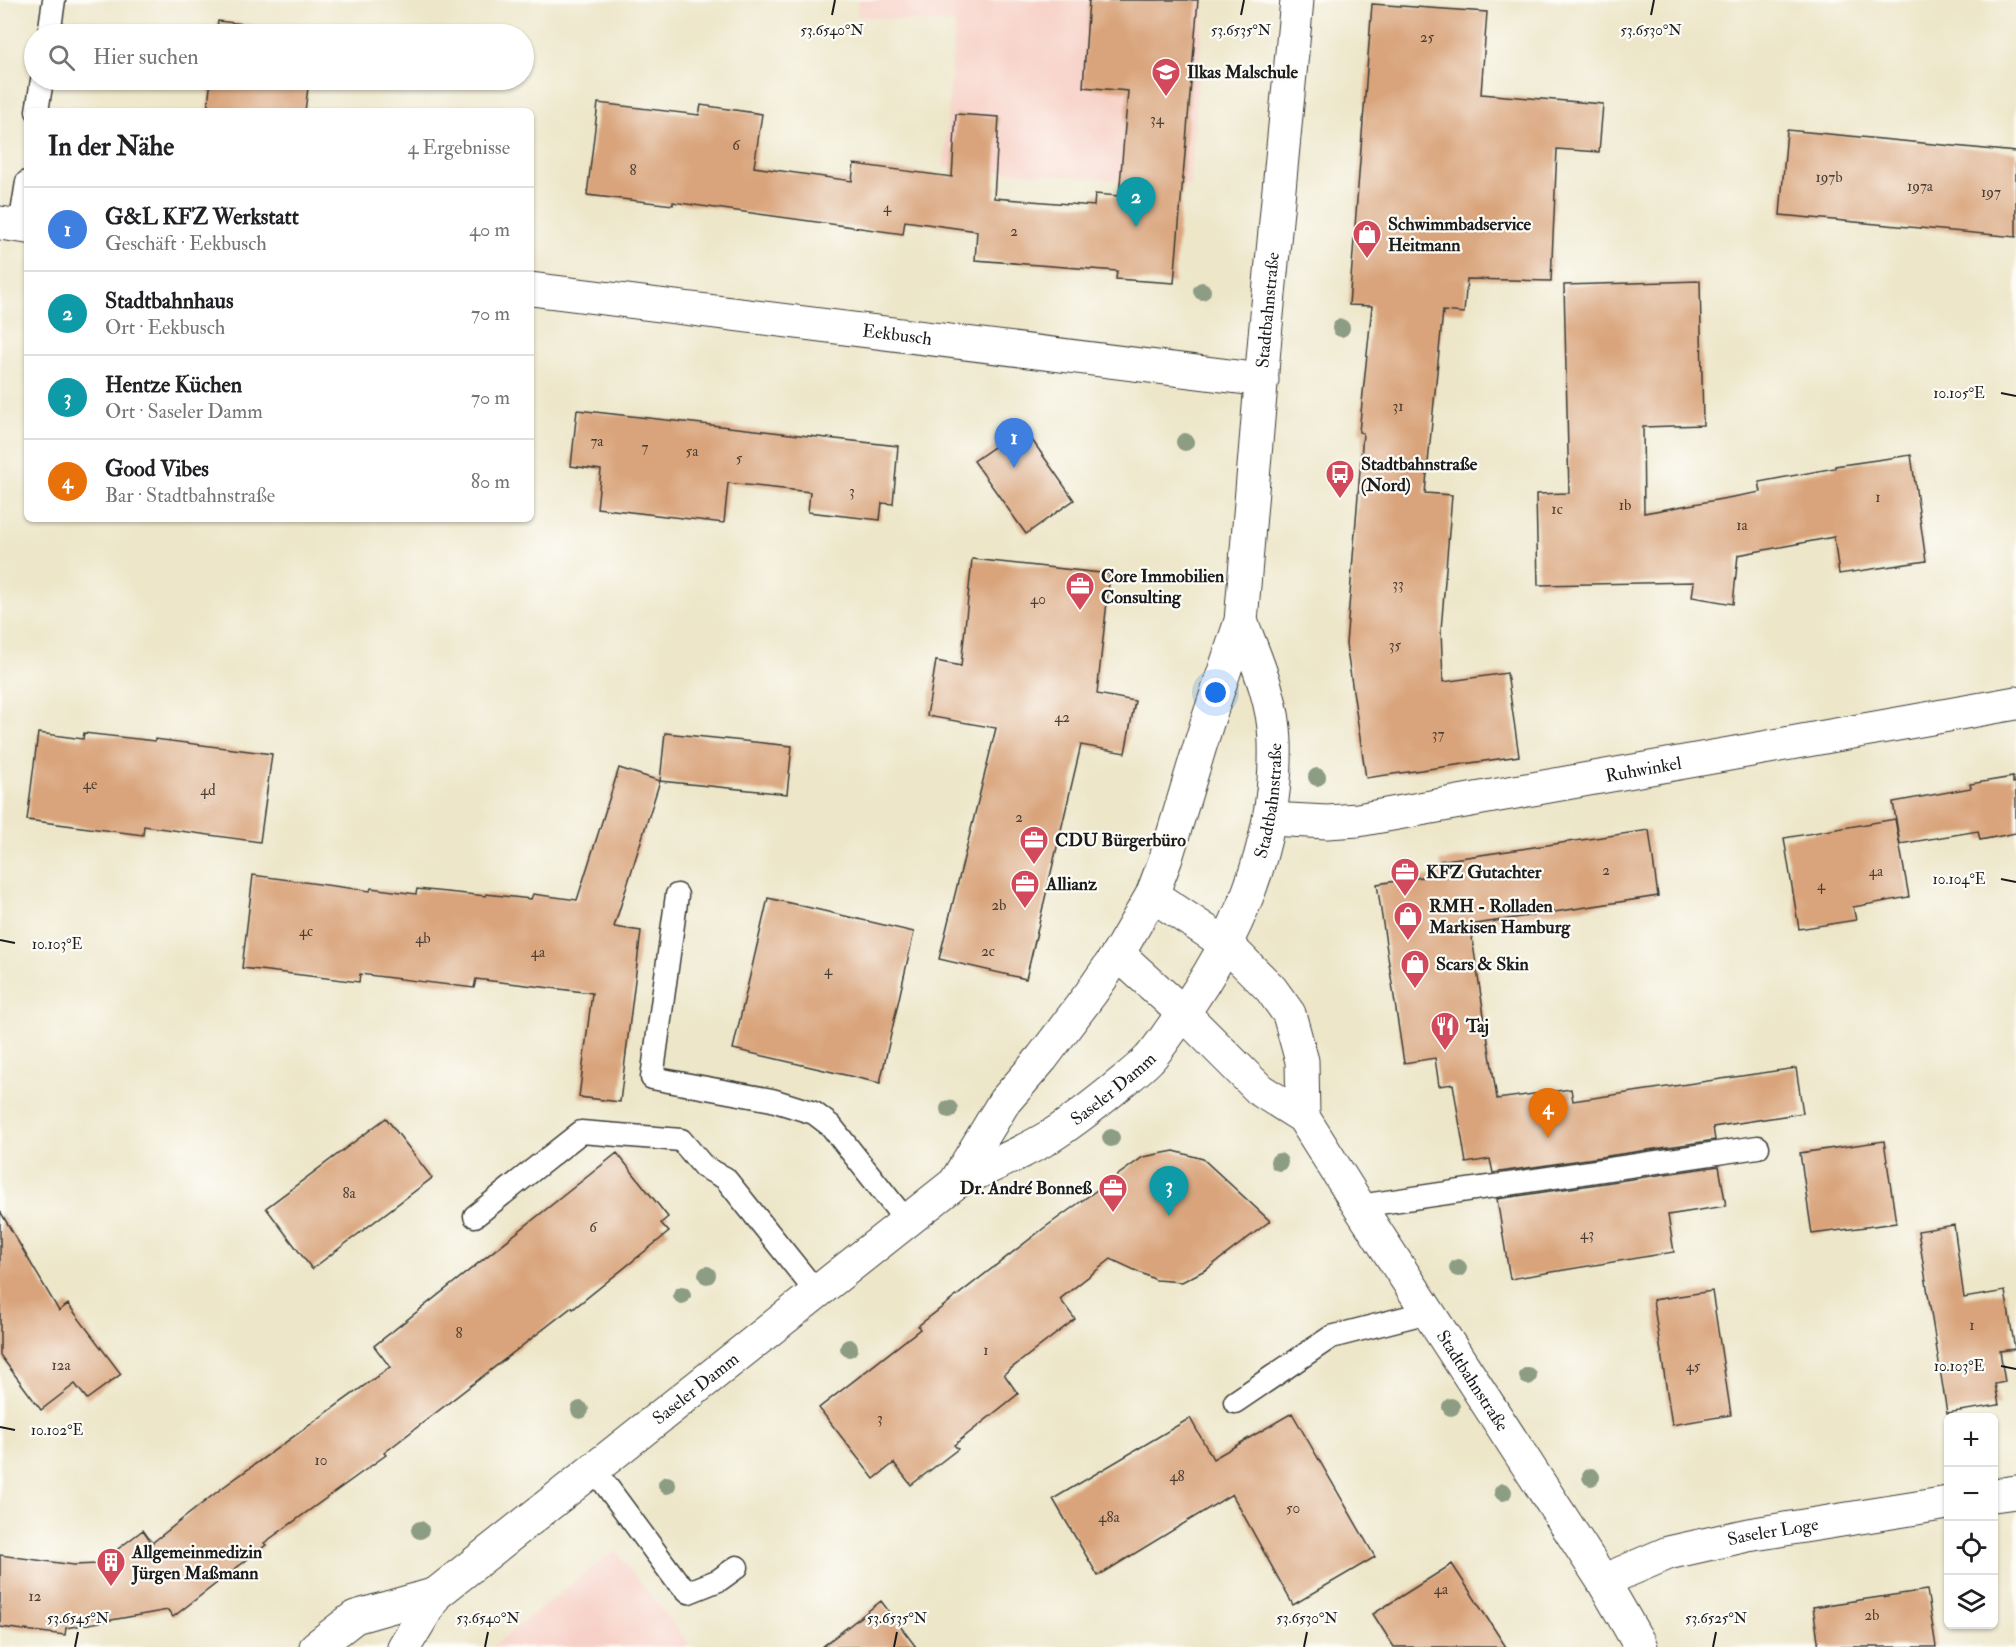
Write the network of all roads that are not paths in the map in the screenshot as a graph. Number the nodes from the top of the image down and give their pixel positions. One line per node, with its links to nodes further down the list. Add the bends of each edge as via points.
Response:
1 (54, 0): 3 (lane)
2 (1297, 0): 9 (street, Stadtbahnstraße)
3 (50, 24)
4 (41, 90): 5 (lane)
5 (38, 108)
6 (24, 194): 7 (lane)
7 (16, 225)
8 (534, 290): 9 (street, Eekbusch)
9 (1262, 380): 10 (street, Stadtbahnstraße)
10 (1241, 621): 12 (street, Stadtbahnstraße, via 1270,706 1275,741); 14 (street, Stadtbahnstraße)
11 (2016, 703): 12 (street, Ruhwinkel, via 1358,820)
12 (1270, 819): 15 (street, Stadtbahnstraße, via 1260,861)
13 (677, 895): 23 (lane, via 652,1078 772,1100 814,1113 831,1126)
14 (1152, 895): 15 (street, Stadtbahnstraße); 16 (street, Saseler Damm)
15 (1226, 944): 17 (street, Saseler Damm); 18 (street, Stadtbahnstraße, via 1271,989 1289,1014 1302,1061)
16 (1118, 954): 17 (street, Stadtbahnstraße); 20 (street, Saseler Damm, via 1042,1058 1004,1102)
17 (1183, 1013): 18 (street, Stadtbahnstraße, via 1260,1090); 20 (street, Saseler Damm, via 1149,1059 1095,1105 1048,1138)
18 (1304, 1117): 21 (street, Stadtbahnstraße)
19 (1758, 1148): 21 (lane)
20 (955, 1183): 23 (street, Saseler Damm)
21 (1359, 1206): 25 (street, Stadtbahnstraße)
22 (475, 1216): 24 (lane, via 581,1132 681,1140 704,1167 725,1178)
23 (907, 1222): 24 (street, Saseler Damm)
24 (817, 1293): 27 (street, Saseler Damm)
25 (1428, 1312): 26 (lane, via 1331,1337); 32 (street, Stadtbahnstraße)
26 (1235, 1402)
27 (594, 1469): 31 (lane, via 689,1592 719,1580); 33 (street, Saseler Damm)
28 (2016, 1492): 29 (street)
29 (1998, 1494)
30 (1944, 1504): 32 (street, Saseler Loge, via 1748,1534 1668,1554)
31 (737, 1567)
32 (1603, 1581): 36 (street, Stadtbahnstraße)
33 (436, 1594): 34 (street, Saseler Damm, via 355,1617); 35 (street, Saseler Damm)
34 (316, 1647)
35 (404, 1647)
36 (1641, 1647)

